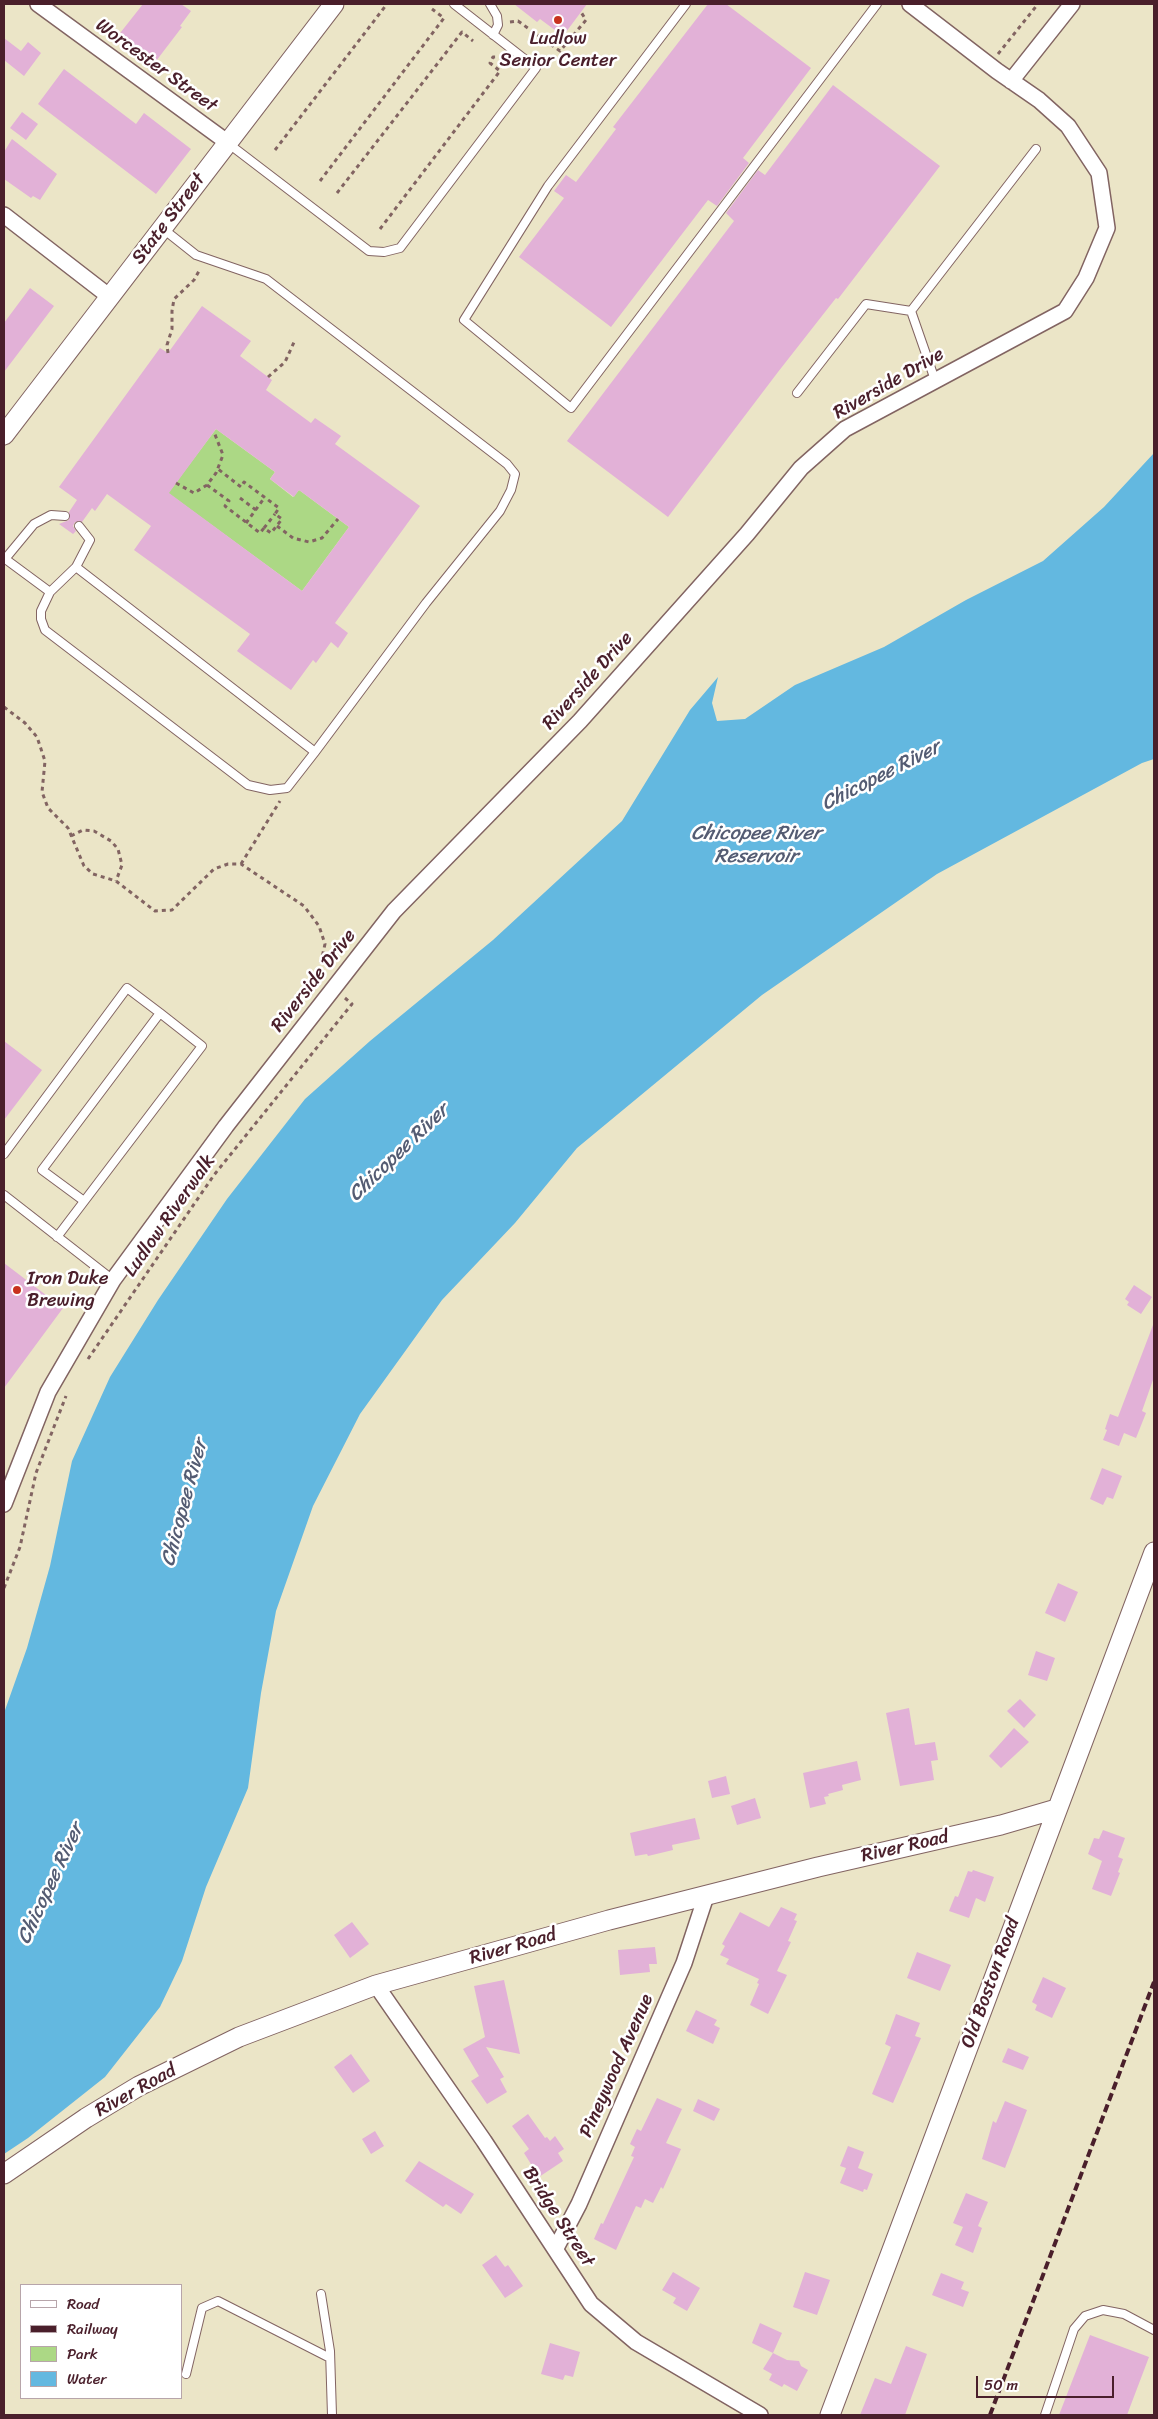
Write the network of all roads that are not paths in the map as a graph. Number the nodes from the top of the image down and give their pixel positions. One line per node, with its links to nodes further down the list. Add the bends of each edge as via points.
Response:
1 (38, 4): 11 (street, Worcester Street)
2 (334, 4): 11 (street, State Street)
3 (454, 4): 9 (lane)
4 (490, 4): 9 (lane, via 498,25)
5 (686, 4): 6 (lane, via 548,186 464,320 571,408)
6 (877, 4)
7 (910, 4): 10 (street, Riverside Drive)
8 (1072, 4): 10 (street)
9 (493, 34): 11 (lane, via 536,68 400,248 369,251)
10 (1012, 81): 17 (street, Riverside Drive, via 1068,126 1099,174 1107,228 1086,278 1065,312)
11 (227, 142): 14 (street, State Street)
12 (1036, 149): 16 (lane)
13 (4, 215): 15 (street)
14 (162, 228): 15 (street, State Street); 25 (lane, via 196,255 266,278 507,464 515,474 500,511 426,603)
15 (110, 297): 19 (street, State Street)
16 (911, 311): 17 (lane); 18 (lane, via 866,304)
17 (935, 380): 31 (street, Riverside Drive, via 845,429 801,468 747,534 580,721 394,911 226,1126)
18 (797, 393)
19 (4, 435)
20 (65, 516): 22 (lane, via 51,515 34,524)
21 (79, 526): 23 (lane, via 90,540)
22 (4, 558): 24 (lane)
23 (76, 567): 24 (lane); 25 (lane)
24 (50, 592): 25 (lane, via 41,611 45,630 248,785 270,790 287,788)
25 (315, 752)
26 (160, 1013): 27 (lane, via 128,988); 29 (lane, via 202,1046); 29 (lane, via 42,1170)
27 (4, 1154)
28 (4, 1196): 30 (lane)
29 (84, 1201): 30 (lane)
30 (57, 1237): 31 (lane)
31 (113, 1280): 32 (street, Riverside Drive, via 48,1392)
32 (5, 1496)
33 (1154, 1552): 34 (street, Old Boston Road)
34 (1056, 1809): 35 (street, River Road); 45 (street, Old Boston Road)
35 (706, 1896): 36 (street, River Road, via 599,1922); 38 (street, Pineywood Avenue, via 680,1971 579,2204)
36 (376, 1985): 37 (street, River Road, via 238,2036 86,2118); 38 (street, Bridge Street)
37 (4, 2174)
38 (556, 2248): 44 (street, Bridge Street, via 592,2304 622,2330)
39 (321, 2294): 41 (lane)
40 (1154, 2330): 46 (lane, via 1124,2314 1103,2310 1085,2316 1074,2329)
41 (330, 2358): 42 (lane, via 218,2301 202,2308); 43 (lane)
42 (186, 2374)
43 (332, 2415)
44 (760, 2415)
45 (830, 2415)
46 (1045, 2415)

